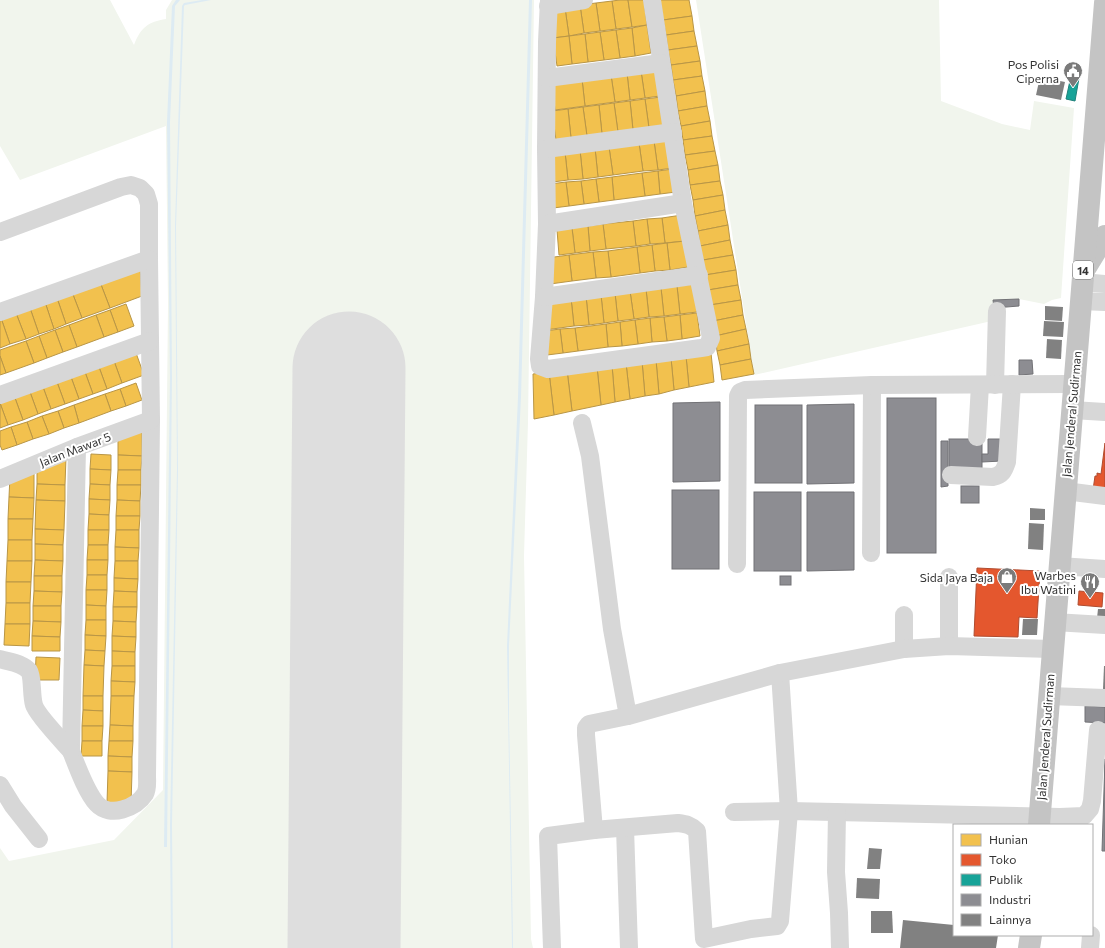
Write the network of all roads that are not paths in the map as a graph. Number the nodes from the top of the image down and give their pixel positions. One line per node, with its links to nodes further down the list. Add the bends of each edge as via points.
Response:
1 (584, 0): 3 (street)
2 (652, 0): 5 (street)
3 (548, 3): 6 (street)
4 (1105, 3): 7 (highway, Jalan Jenderal Sudirman / 14)
5 (662, 63): 6 (street); 9 (street)
6 (547, 78): 10 (street)
7 (1101, 96): 8 (highway, Jalan Jenderal Sudirman / 14)
8 (1100, 119): 18 (highway, Jalan Jenderal Sudirman / 14)
9 (673, 132): 10 (street); 11 (street)
10 (546, 149): 12 (street)
11 (684, 203): 12 (street); 16 (street)
12 (547, 224): 19 (street)
13 (0, 232): 15 (street, via 131,185 140,188 146,194 149,204)
14 (1105, 236): 18 (highway)
15 (149, 259): 22 (street); 23 (street)
16 (699, 275): 19 (street); 19 (street, via 711,338 707,347 548,370 540,366 539,359)
17 (1105, 284): 18 (street)
18 (1082, 285): 20 (street); 24 (highway, Jalan Jenderal Sudirman / 14)
19 (544, 297)
20 (1105, 302)
21 (997, 311): 26 (street)
22 (0, 312)
23 (150, 341): 27 (street); 30 (street)
24 (1074, 384): 26 (street); 28 (highway, Jalan Jenderal Sudirman / 14)
25 (872, 385): 26 (street); 38 (street); 39 (street, via 740,392)
26 (995, 385): 32 (street); 34 (street, via 1007,462 1004,471 999,476)
27 (0, 395)
28 (1072, 410): 29 (street); 36 (highway, Jalan Jenderal Sudirman / 14)
29 (1105, 412)
30 (151, 420): 33 (street, Jalan Mawar 5); 55 (street, via 146,792 136,804 116,811 105,810 97,804 86,787)
31 (582, 423): 53 (street, via 590,456 612,629)
32 (977, 437)
33 (77, 447): 35 (street, Jalan Mawar 5); 55 (street)
34 (951, 475)
35 (0, 479)
36 (1065, 491): 37 (street); 40 (highway, Jalan Jenderal Sudirman / 14)
37 (1105, 496)
38 (871, 553)
39 (737, 564)
40 (1059, 566): 41 (street); 44 (highway, Jalan Jenderal Sudirman / 14)
41 (1105, 569)
42 (949, 577): 46 (street)
43 (904, 615): 47 (street)
44 (1054, 622): 45 (street); 48 (highway, Jalan Jenderal Sudirman / 14)
45 (1105, 625)
46 (949, 646): 47 (street); 48 (street)
47 (904, 649): 50 (street)
48 (1052, 649): 51 (highway, Jalan Jenderal Sudirman / 14)
49 (0, 659): 55 (street, via 29,671 35,707)
50 (780, 673): 53 (street); 57 (street)
51 (1048, 696): 52 (street); 60 (highway, Jalan Jenderal Sudirman / 14)
52 (1105, 698)
53 (628, 716): 62 (street, via 594,722 586,728)
54 (1098, 730): 60 (street, via 1090,809 1084,816)
55 (71, 751)
56 (0, 785): 63 (street)
57 (789, 811): 58 (street); 59 (street); 66 (street, via 780,921 775,927 751,929)
58 (734, 812)
59 (838, 812): 60 (street); 69 (street, via 836,872)
60 (1039, 820)
61 (625, 828): 62 (street); 66 (street, via 685,824 697,831 704,940); 68 (street)
62 (594, 830): 67 (street, via 548,836)
63 (39, 839)
64 (1031, 936): 70 (highway)
65 (1091, 936): 71 (street)
66 (734, 941)
67 (552, 948)
68 (629, 948)
69 (840, 948)
70 (1029, 948)
71 (1090, 948)

